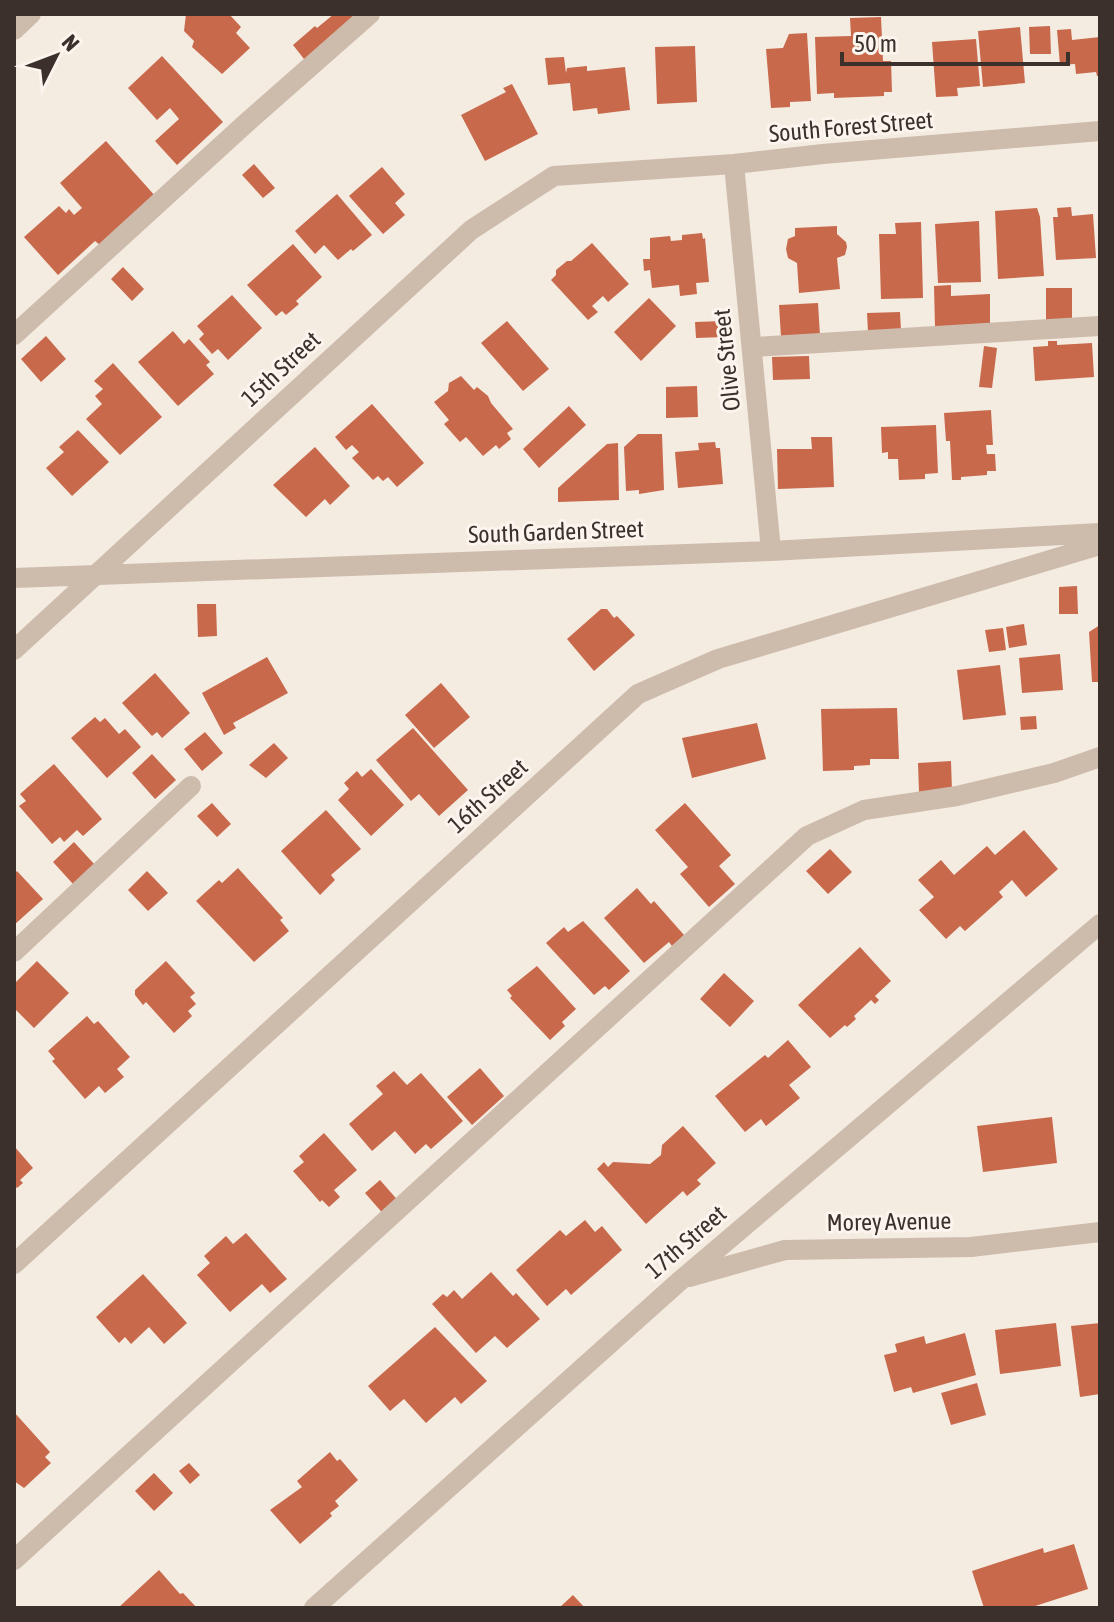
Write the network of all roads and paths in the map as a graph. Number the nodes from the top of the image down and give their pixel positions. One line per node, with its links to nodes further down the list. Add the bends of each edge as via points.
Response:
1 (31, 14): 3 (street)
2 (370, 14): 8 (street)
3 (14, 30)
4 (1100, 131): 5 (street, South Forest Street)
5 (734, 164): 6 (street, South Forest Street); 9 (street, Olive Street)
6 (607, 172): 13 (street, 15th Street, via 554,176 471,230)
7 (1100, 326): 9 (street)
8 (14, 335)
9 (752, 347): 12 (street, Olive Street)
10 (1100, 533): 12 (street, South Garden Street)
11 (1100, 545): 21 (street, 16th Street, via 718,659 638,694)
12 (771, 551): 13 (street, South Garden Street)
13 (97, 574): 14 (street, South Garden Street); 15 (street, 15th Street)
14 (14, 578)
15 (14, 650)
16 (1100, 757): 23 (street, via 957,796 864,810 807,836)
17 (191, 786): 19 (street)
18 (1100, 924): 22 (street, 17th Street)
19 (14, 952)
20 (1100, 1232): 22 (street, Morey Avenue, via 971,1247 785,1250)
21 (14, 1264)
22 (682, 1279): 24 (street, 17th Street)
23 (14, 1560)
24 (314, 1608)

